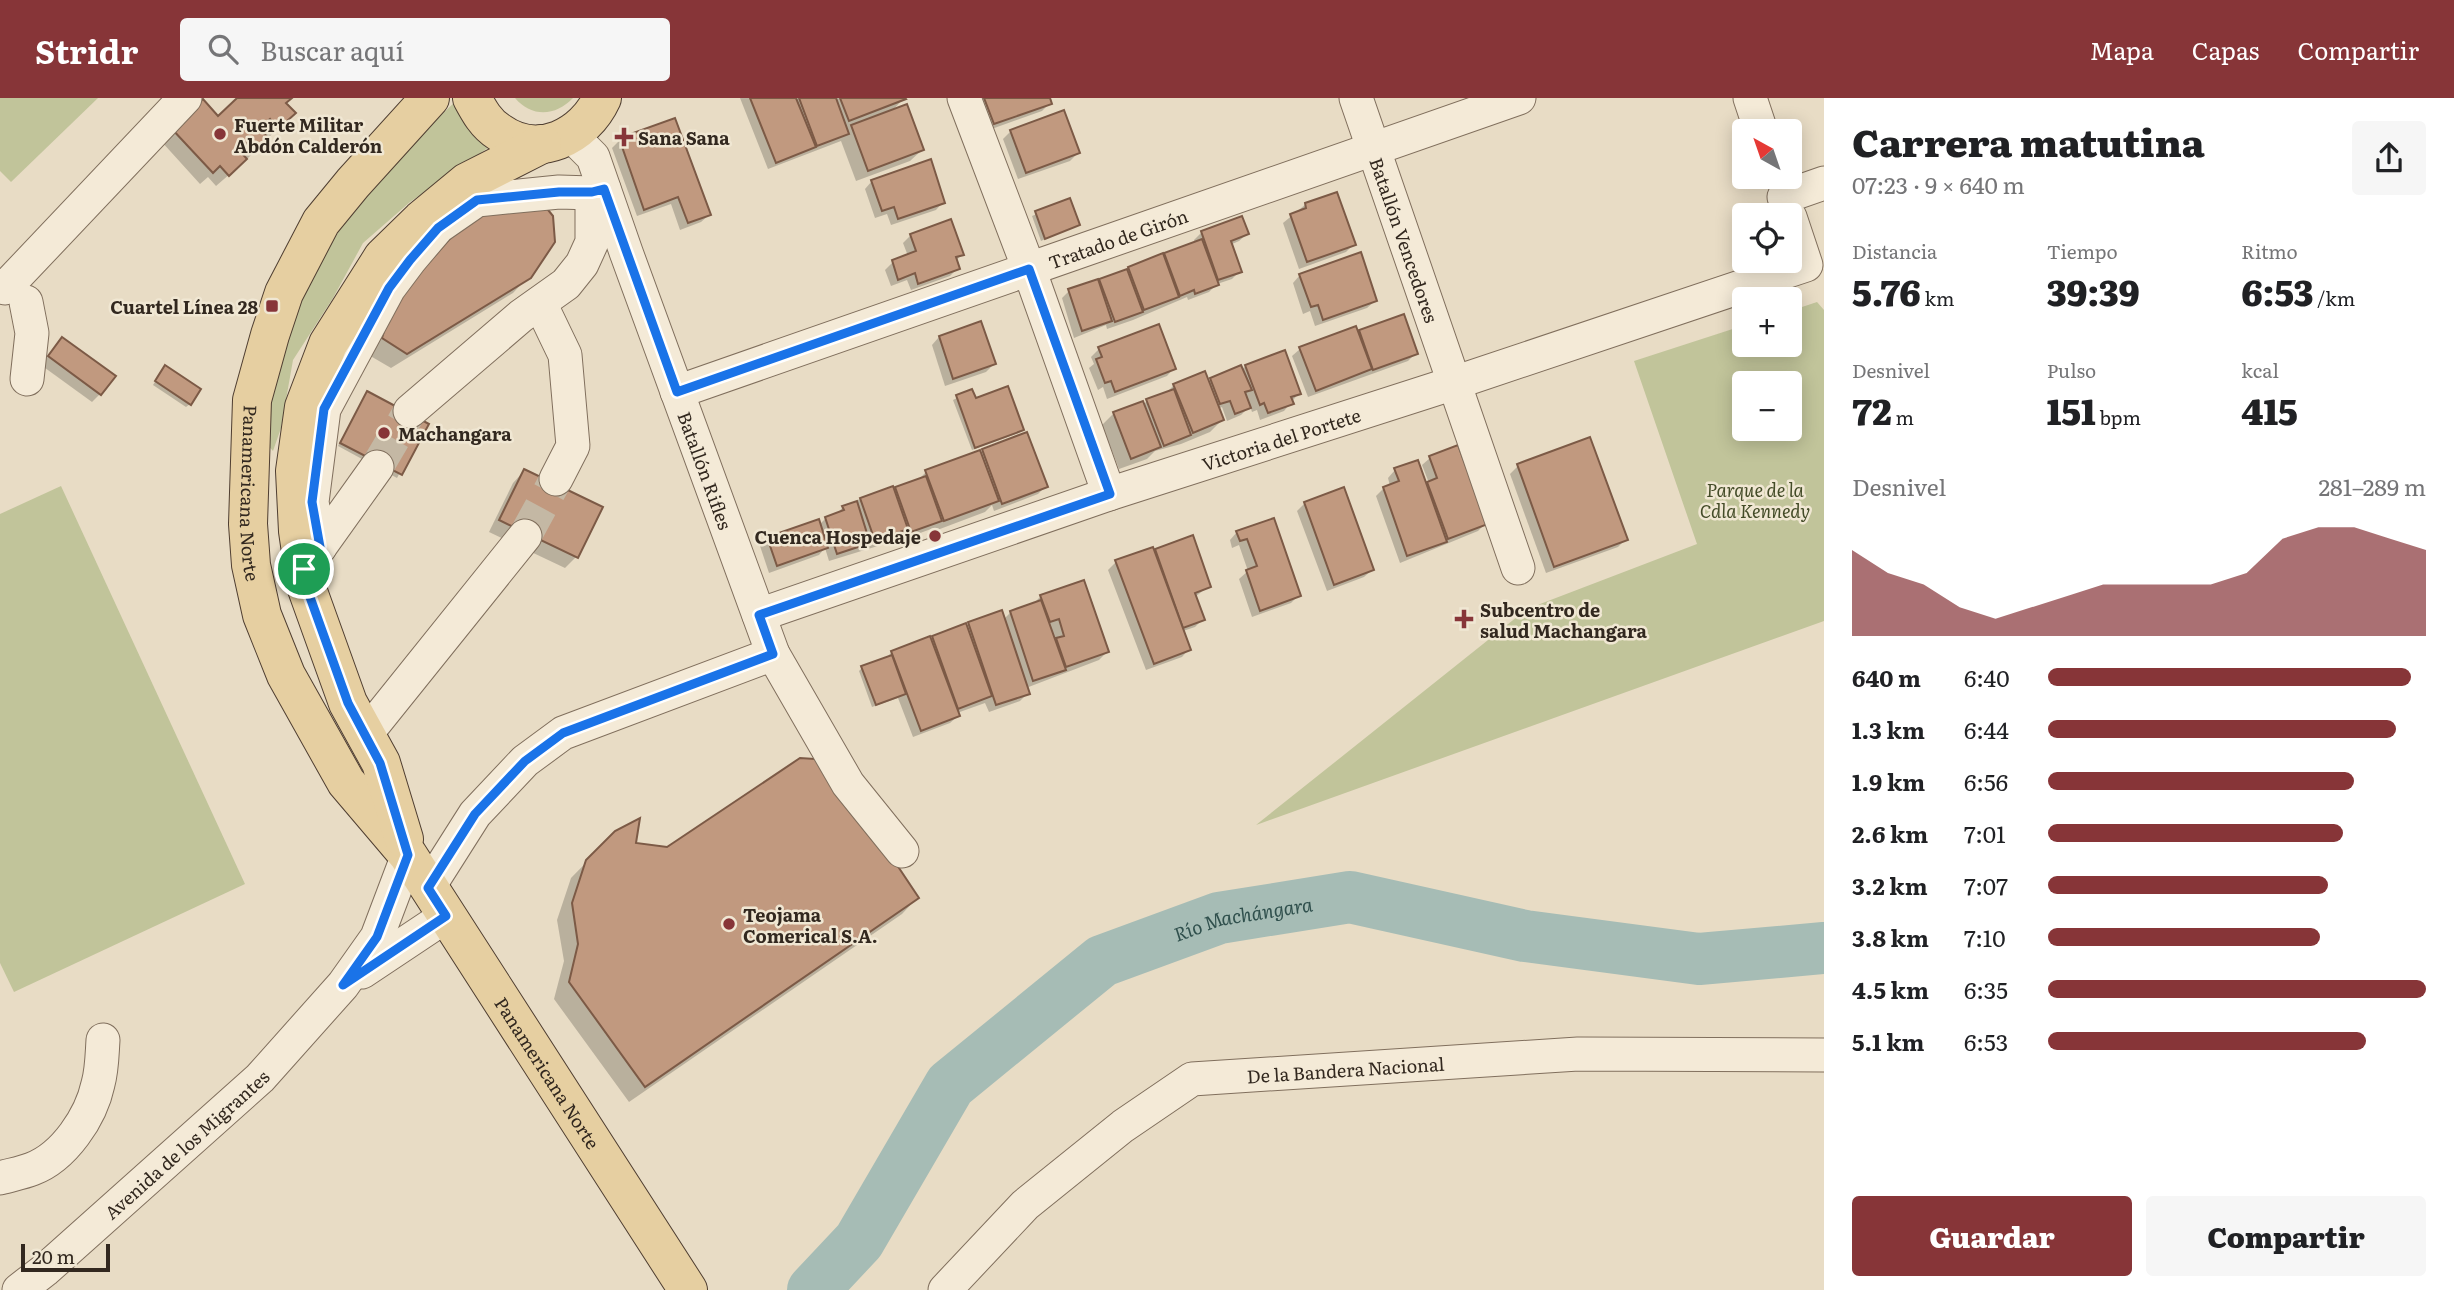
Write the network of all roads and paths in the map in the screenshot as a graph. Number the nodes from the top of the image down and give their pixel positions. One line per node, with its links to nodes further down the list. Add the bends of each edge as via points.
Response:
1 (185, 98): 16 (street, via 16,295 32,333)
2 (430, 98): 30 (main road, Panamericana Norte, via 321,222 284,293 252,400 249,475 251,565 262,615 286,675 346,782)
3 (472, 98): 8 (main road, via 499,133 520,142)
4 (964, 98): 14 (street)
5 (1356, 98): 10 (street, Batallón Vencedores)
6 (1519, 98): 10 (street, Tratado de Girón)
7 (1750, 98): 9 (street)
8 (586, 118): 12 (street, Batallón Rifles); 24 (main road, Panamericana Norte, via 467,182 421,220 383,257 328,344 304,407 295,471 298,531)
9 (1757, 119)
10 (1375, 148): 14 (street, Tratado de Girón); 17 (street, Batallón Vencedores)
11 (1824, 183): 13 (street)
12 (598, 191): 15 (street, via 592,242 582,264 566,284); 18 (street, Batallón Rifles); 24 (street, via 477,200 438,228 410,260 389,288 324,409 312,502)
13 (1785, 201): 17 (street, Victoria del Portete, via 1806,265)
14 (1029, 269): 18 (street, Tratado de Girón); 22 (street)
15 (540, 303): 19 (street); 21 (street, via 565,355 573,446)
16 (27, 379)
17 (1454, 383): 22 (street, Victoria del Portete); 25 (street, Batallón Vencedores)
18 (677, 392): 26 (street, Batallón Rifles)
19 (410, 411)
20 (377, 467): 24 (street)
21 (556, 479)
22 (1110, 494): 26 (street, Victoria del Portete)
23 (525, 536): 28 (street)
24 (312, 558): 28 (main road, Panamericana Norte, via 306,586 348,703)
25 (1518, 568)
26 (759, 615): 27 (street, Batallón Rifles)
27 (773, 654): 29 (street, Batallón Rifles, via 848,784); 31 (street, via 563,733 525,761 475,814)
28 (366, 734): 30 (main road, Panamericana Norte, via 380,763)
29 (902, 851)
30 (408, 855): 31 (main road, Panamericana Norte); 32 (street, via 377,937)
31 (437, 902): 32 (street); 37 (main road, Panamericana Norte)
32 (343, 985): 36 (street, Avenida de los Migrantes, via 260,1078)
33 (103, 1040): 35 (street, via 93,1102 70,1139 34,1169)
34 (1824, 1055): 38 (street, De la Bandera Nacional, via 1578,1054 1192,1079 1123,1126 1025,1205)
35 (0, 1178)
36 (19, 1290)
37 (688, 1290)
38 (945, 1290)

